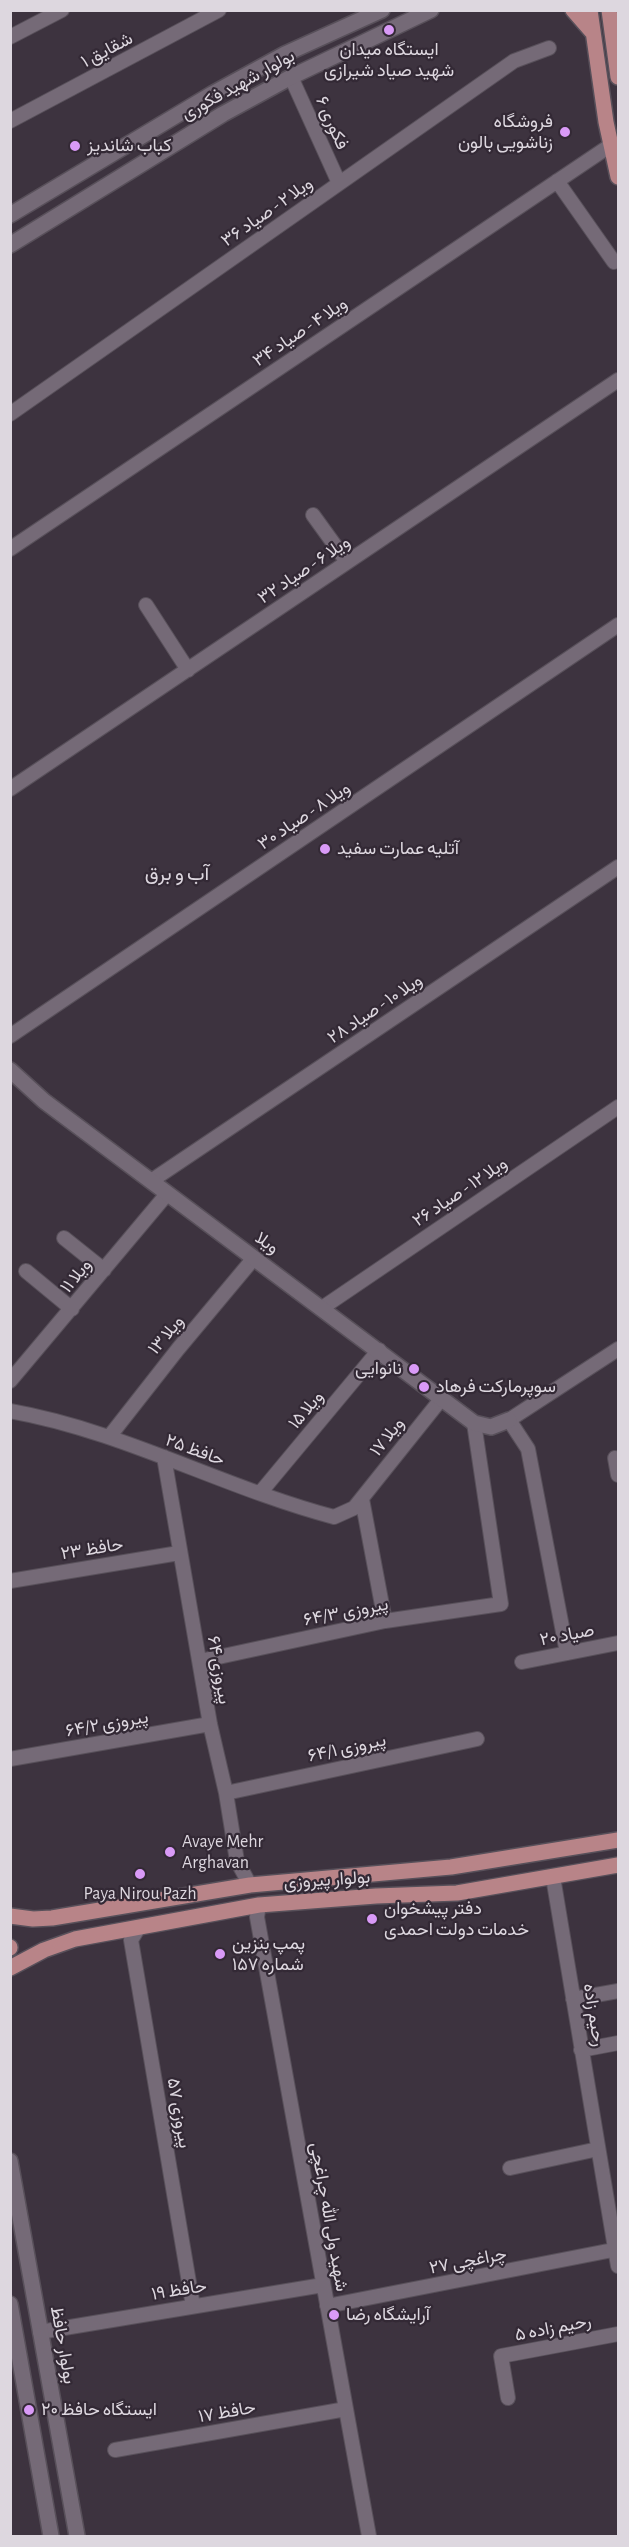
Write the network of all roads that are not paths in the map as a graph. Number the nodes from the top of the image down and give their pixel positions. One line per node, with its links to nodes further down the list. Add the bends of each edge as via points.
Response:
1 (62, 10): 9 (street)
2 (219, 10): 13 (street, شقایق ۱)
3 (382, 10): 18 (street, بولوار شهید فکوری, via 285,54 212,94)
4 (431, 10): 11 (street, بولوار شهید فکوری)
5 (573, 10): 8 (main road)
6 (590, 10): 8 (main road)
7 (609, 10): 12 (main road)
8 (593, 34): 14 (main road)
9 (10, 37)
10 (549, 48): 17 (street, ویلا ۲ - صیاد ۳۶, via 514,61)
11 (291, 77): 17 (street, فکوری ۶); 19 (street, بولوار شهید فکوری)
12 (618, 77)
13 (10, 121)
14 (611, 145): 15 (main road); 16 (street, ویلا ۴ - صیاد ۳۴)
15 (618, 177)
16 (556, 181): 20 (street); 24 (street, ویلا ۴ - صیاد ۳۴)
17 (339, 183): 22 (street, ویلا ۲ - صیاد ۳۶)
18 (10, 215)
19 (10, 245)
20 (614, 262)
21 (618, 380): 25 (street, ویلا ۶ - صیاد ۳۲)
22 (10, 414)
23 (313, 515): 25 (street)
24 (10, 549)
25 (347, 562): 28 (street, ویلا ۶ - صیاد ۳۲)
26 (146, 605): 28 (street)
27 (618, 624): 31 (street, ویلا ۸ - صیاد ۳۰)
28 (188, 670): 29 (street, ویلا ۶ - صیاد ۳۲)
29 (10, 789)
30 (618, 867): 34 (street, ویلا ۱۰ - صیاد ۲۸)
31 (10, 1036)
32 (10, 1070): 34 (street, ویلا, via 44,1101)
33 (618, 1107): 40 (street, ویلا ۱۲ - صیاد ۲۶)
34 (151, 1181): 35 (street, ویلا)
35 (167, 1194): 37 (street, ویلا); 38 (street, ویلا ۱۱)
36 (64, 1238): 38 (street)
37 (254, 1258): 40 (street, ویلا); 49 (street, ویلا ۱۳)
38 (104, 1270): 41 (street, ویلا ۱۱)
39 (26, 1271): 41 (street)
40 (322, 1308): 43 (street, ویلا)
41 (72, 1309): 44 (street, ویلا ۱۱)
42 (618, 1349): 47 (street)
43 (380, 1350): 45 (street, ویلا); 53 (street, ویلا ۱۵)
44 (10, 1381)
45 (442, 1398): 48 (street, ویلا); 54 (street, ویلا ۱۷)
46 (10, 1410): 49 (street, حافظ ۲۵)
47 (509, 1420): 48 (street, via 491,1426); 59 (street, via 528,1449)
48 (474, 1423): 57 (street, پیروزی ۶۴/۳, via 501,1604)
49 (109, 1437): 50 (street, حافظ ۲۵)
50 (164, 1457): 53 (street, حافظ ۲۵); 55 (street, پیروزی ۶۴)
51 (615, 1458): 52 (street)
52 (618, 1475)
53 (260, 1493): 54 (street, حافظ ۲۵, via 334,1517 354,1508)
54 (362, 1499): 57 (street)
55 (179, 1553): 56 (street, حافظ ۲۳); 60 (street, پیروزی ۶۴)
56 (10, 1581)
57 (385, 1621): 60 (street, پیروزی ۶۴/۳)
58 (618, 1643): 59 (street, صیاد ۲۰)
59 (567, 1653): 61 (street, صیاد ۲۰)
60 (200, 1661): 62 (street, پیروزی ۶۴)
61 (522, 1662)
62 (210, 1724): 64 (street, پیروزی ۶۴/۲); 65 (street, پیروزی ۶۴)
63 (477, 1740): 65 (street, پیروزی ۶۴/۱)
64 (10, 1759)
65 (226, 1792): 69 (street, پیروزی ۶۴, via 237,1861)
66 (618, 1840): 69 (main road, بولوار پیروزی, via 451,1868)
67 (618, 1865): 68 (main road, بولوار پیروزی)
68 (553, 1877): 70 (main road, بولوار پیروزی, via 457,1893); 75 (street, رحیم زاده)
69 (250, 1885): 71 (main road, بولوار پیروزی, via 52,1918)
70 (259, 1905): 72 (main road, بولوار پیروزی); 83 (street, شهید ولی الله چراغچی, via 257,1917)
71 (10, 1916)
72 (139, 1927): 73 (main road, بولوار پیروزی, via 75,1939); 85 (street, پیروزی ۵۷, via 131,1940)
73 (10, 1968)
74 (618, 1991): 75 (street)
75 (573, 1999): 77 (street, رحیم زاده)
76 (618, 2043): 77 (street)
77 (581, 2050): 78 (street, رحیم زاده)
78 (598, 2149): 80 (street); 81 (street, رحیم زاده)
79 (10, 2160): 87 (street, بولوار حافظ)
80 (510, 2168)
81 (617, 2250): 82 (street, رحیم زاده); 86 (street, چراغچی ۲۷)
82 (618, 2266)
83 (323, 2285): 85 (street, حافظ ۱۹); 86 (street, شهید ولی الله چراغچی)
84 (10, 2304): 89 (street)
85 (193, 2306): 87 (street, حافظ ۱۹)
86 (327, 2306): 91 (street, شهید ولی الله چراغچی)
87 (40, 2332): 94 (street, بولوار حافظ)
88 (618, 2334): 90 (street, رحیم زاده ۵, via 501,2356)
89 (13, 2337): 93 (street)
90 (508, 2398)
91 (346, 2409): 92 (street, حافظ ۱۷); 95 (street, شهید ولی الله چراغچی)
92 (115, 2450)
93 (51, 2536)
94 (76, 2536)
95 (369, 2536)

